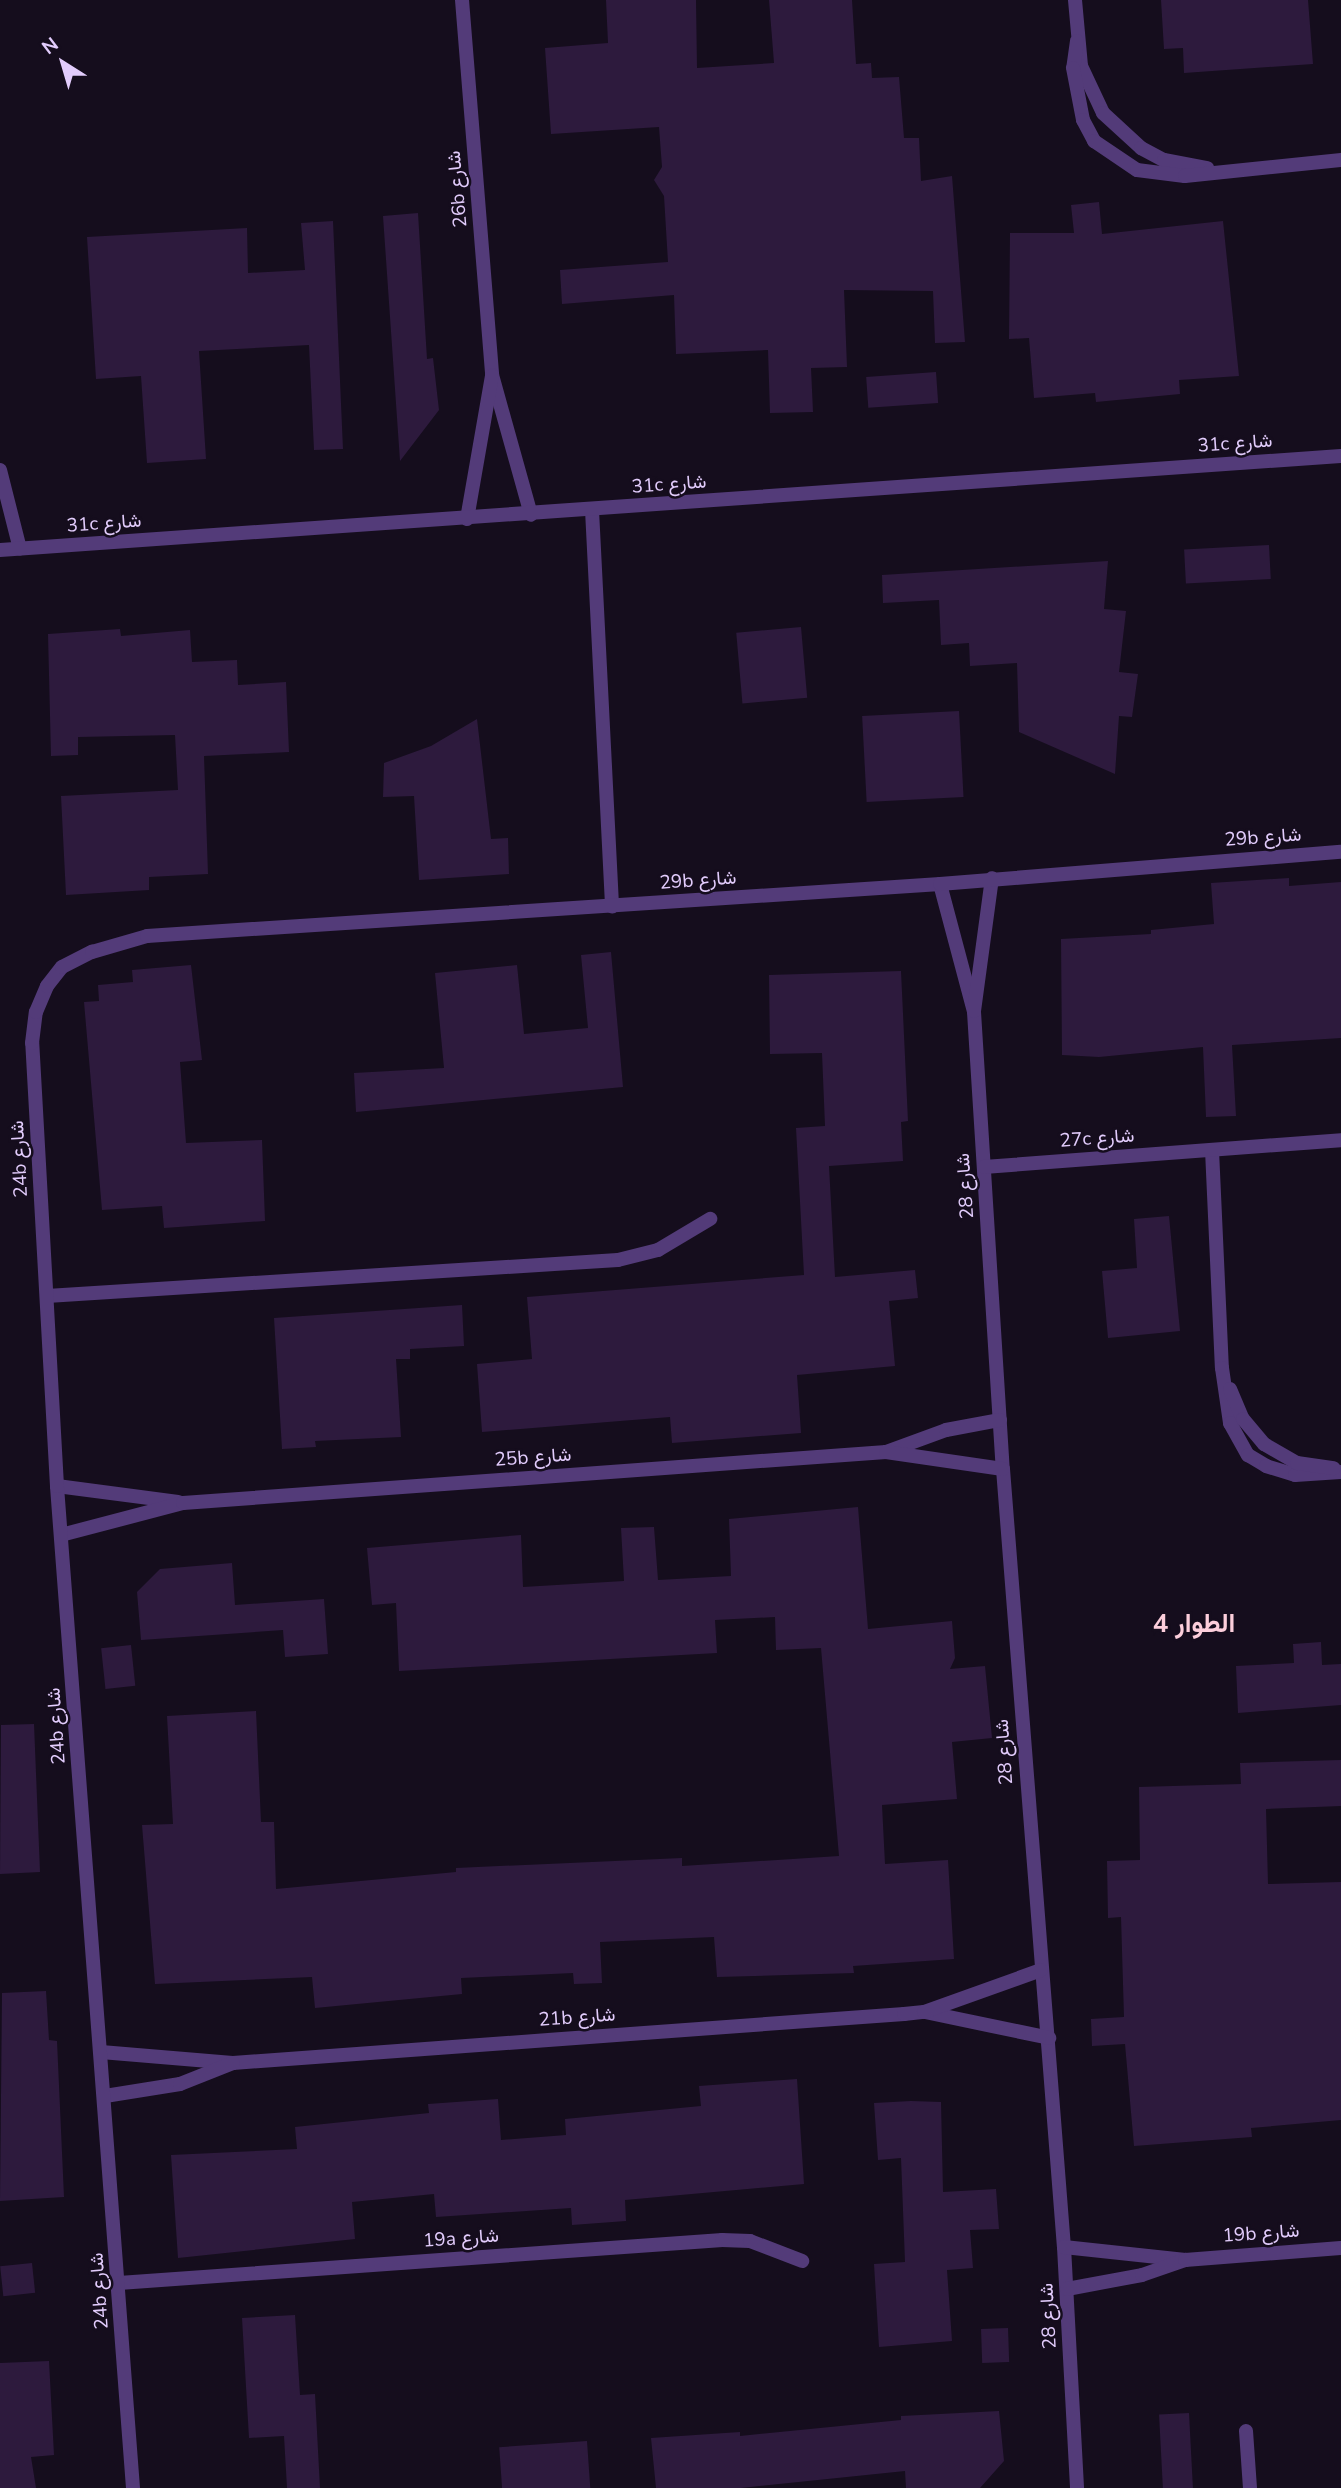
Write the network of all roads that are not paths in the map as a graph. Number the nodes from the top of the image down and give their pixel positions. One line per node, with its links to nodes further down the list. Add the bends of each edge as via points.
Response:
1 (462, 0): 6 (street, 26b شارع)
2 (1075, 0): 3 (street)
3 (1077, 41): 5 (street, via 1090,90 1121,132 1164,160); 5 (street, via 1076,97 1094,141 1114,158 1159,176)
4 (1341, 160): 5 (street)
5 (1214, 169)
6 (492, 375): 10 (street, 26b شارع); 11 (street, 26b شارع)
7 (1341, 456): 9 (street, 31c شارع)
8 (0, 470): 12 (street)
9 (592, 510): 10 (street, 31c شارع); 17 (street)
10 (531, 514): 11 (street, 31c شارع)
11 (467, 519): 12 (street, 31c شارع)
12 (20, 549): 13 (street, 31c شارع)
13 (0, 550)
14 (1341, 852): 15 (street, 29b شارع)
15 (992, 878): 16 (street, 29b شارع); 19 (street, شارع 28)
16 (940, 884): 17 (street, 29b شارع); 19 (street, شارع 28)
17 (612, 906): 18 (street, 29b شارع, via 147,936 119,941)
18 (62, 967): 24 (street, 24b شارع, via 36,1012 32,1043)
19 (974, 1012): 22 (street, شارع 28)
20 (1341, 1140): 21 (street, 27c شارع)
21 (1212, 1150): 22 (street, 27c شارع); 28 (street, via 1222,1368 1244,1419 1264,1444 1297,1463)
22 (984, 1167): 25 (street, شارع 28)
23 (710, 1219): 24 (street, via 658,1250 618,1260)
24 (47, 1296): 29 (street, 24b شارع)
25 (1000, 1420): 26 (street, 25b شارع, via 946,1430); 27 (street, شارع 28)
26 (886, 1452): 27 (street, 25b شارع); 30 (street, 25b شارع)
27 (1003, 1469): 32 (street, شارع 28)
28 (1341, 1470)
29 (57, 1486): 30 (street, 25b شارع); 31 (street, 24b شارع)
30 (183, 1503): 31 (street, 25b شارع)
31 (61, 1535): 35 (street, 24b شارع)
32 (1041, 1970): 33 (street, 21b شارع); 34 (street, شارع 28)
33 (924, 2012): 34 (street, 21b شارع); 36 (street, 21b شارع)
34 (1049, 2038): 38 (street, شارع 28)
35 (101, 2052): 36 (street, 21b شارع); 37 (street, 24b شارع)
36 (233, 2063): 37 (street, 21b شارع, via 180,2084)
37 (105, 2096): 42 (street, 24b شارع)
38 (1064, 2247): 40 (street, 19b شارع); 43 (street, شارع 28)
39 (1341, 2248): 40 (street, 19b شارع)
40 (1185, 2260): 43 (street, 19b شارع, via 1142,2275)
41 (802, 2261): 42 (street, 19a شارع, via 750,2241 722,2240)
42 (119, 2283): 45 (street, 24b شارع)
43 (1067, 2289): 46 (street, شارع 28)
44 (1246, 2431): 47 (street)
45 (133, 2488)
46 (1077, 2488)
47 (1250, 2488)

